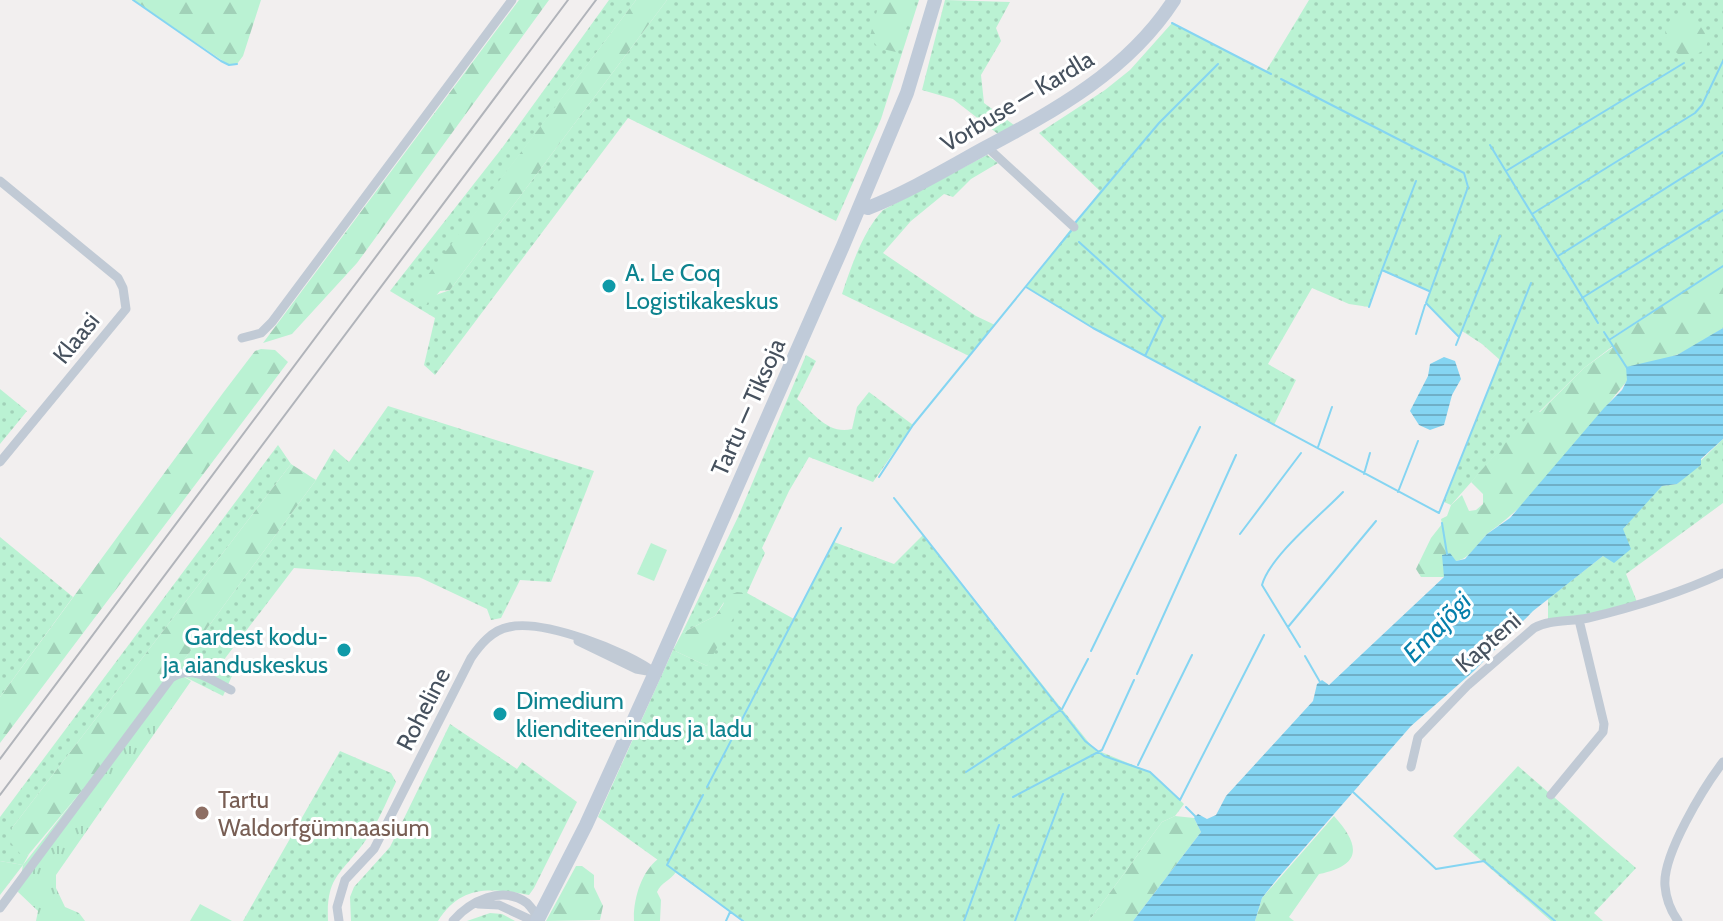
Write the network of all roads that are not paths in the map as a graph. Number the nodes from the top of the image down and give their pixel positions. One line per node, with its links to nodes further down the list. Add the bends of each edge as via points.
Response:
1 (512, 0): 8 (street, via 272,322 261,333)
2 (935, 0): 6 (main road, Tartu — Tiksoja, via 907,93)
3 (1174, 0): 4 (main road, Vorbuse — Kardla, via 1139,46 1100,79)
4 (987, 147): 6 (main road, Vorbuse — Kardla, via 903,193); 7 (street)
5 (0, 181): 9 (street, Klaasi, via 118,278 126,309)
6 (861, 206): 12 (main road, Tartu — Tiksoja)
7 (1074, 227)
8 (242, 338)
9 (0, 462)
10 (1723, 573): 11 (street, Kapteni, via 1669,595)
11 (1579, 620): 15 (street, Kapteni, via 1543,623 1468,685 1418,737); 16 (street, via 1603,732)
12 (655, 673): 20 (main road, Tartu — Tiksoja); 21 (street, Roheline, via 542,626 509,627 491,636 477,649 374,849 345,880 337,907)
13 (231, 690): 18 (street, via 196,672 171,678)
14 (1723, 762): 23 (street, via 1694,807 1666,870 1669,905)
15 (1411, 767)
16 (1551, 795)
17 (471, 905): 19 (street, via 499,905); 20 (street, via 503,896 527,904); 22 (street)
18 (0, 908)
19 (522, 918): 20 (street)
20 (538, 919)
21 (339, 921)
22 (453, 921)
23 (1678, 921)

